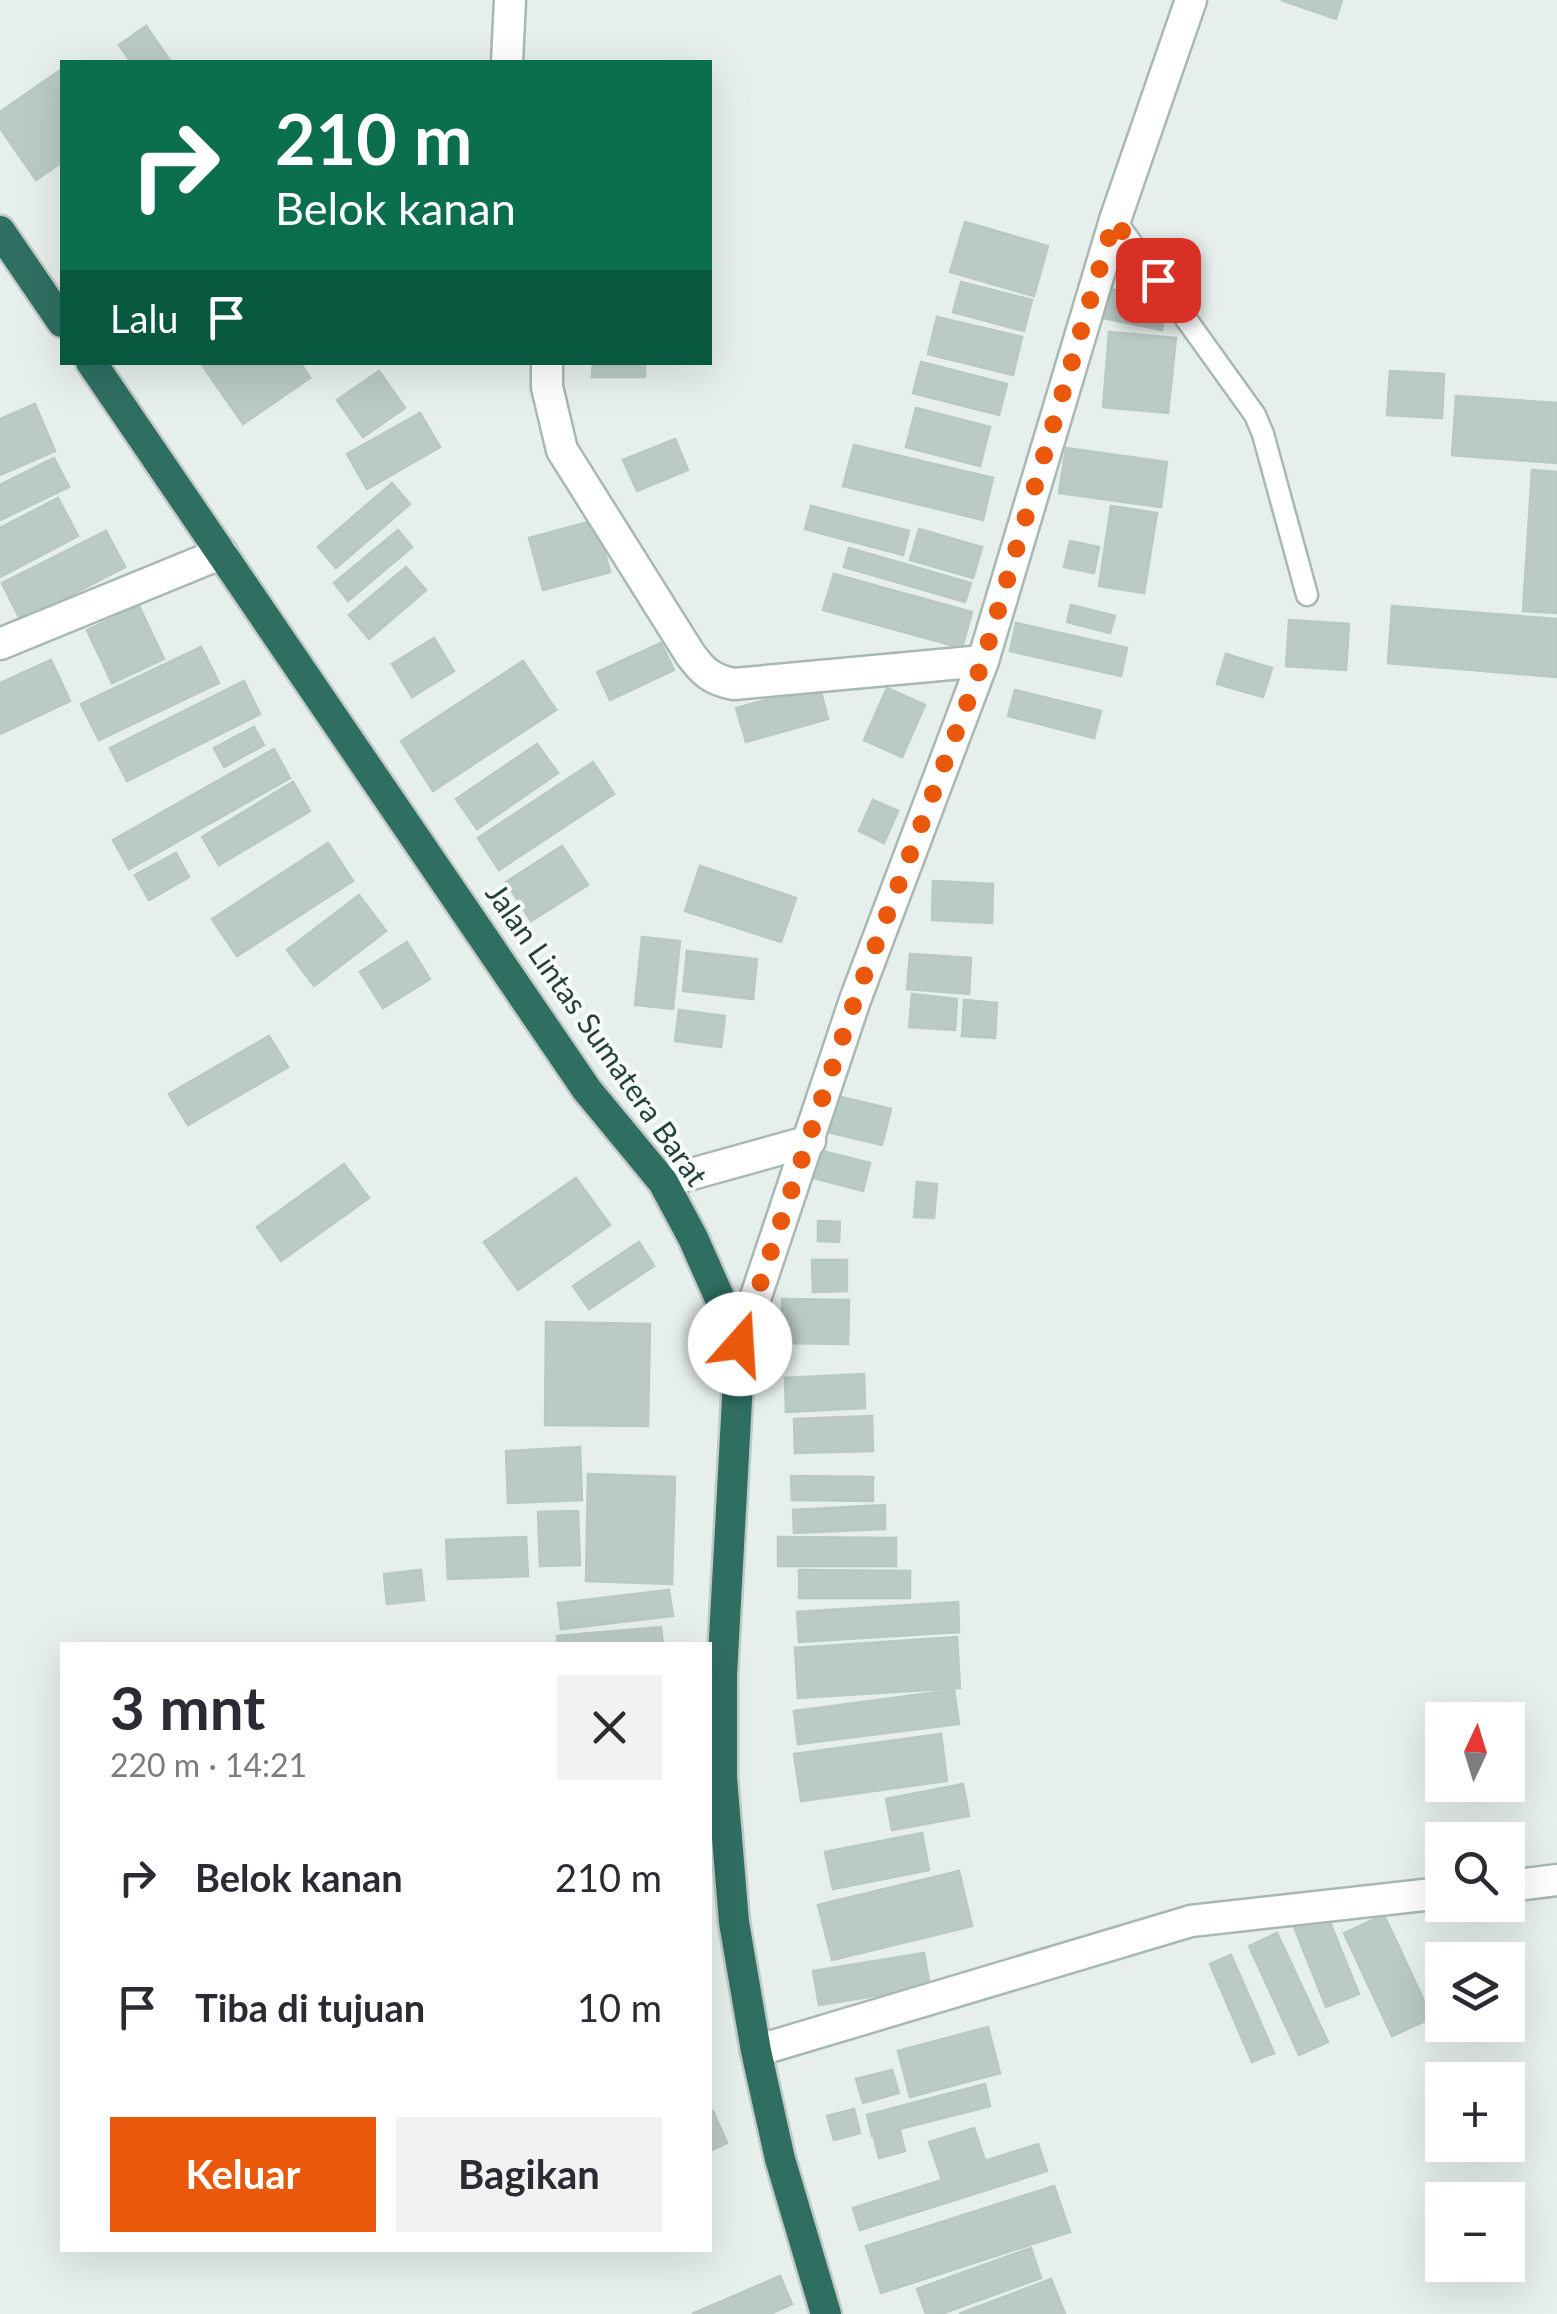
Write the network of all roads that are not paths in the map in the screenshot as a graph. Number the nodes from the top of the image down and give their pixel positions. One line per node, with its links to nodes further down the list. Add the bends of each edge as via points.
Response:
1 (510, 0): 3 (street)
2 (1191, 0): 4 (street)
3 (507, 60)
4 (1114, 220): 10 (lane, via 1254,416); 12 (street)
5 (0, 231): 6 (highway)
6 (60, 319)
7 (93, 365): 9 (highway, Jalan Lintas Sumatera Barat)
8 (547, 365): 12 (street, via 562,450 690,654 715,680 734,684)
9 (222, 553): 11 (street); 14 (highway, Jalan Lintas Sumatera Barat, via 588,1090)
10 (1307, 594)
11 (0, 644)
12 (983, 661): 13 (street, via 855,1000)
13 (810, 1141): 14 (street); 15 (street)
14 (663, 1182): 15 (highway, Jalan Lintas Sumatera Barat)
15 (740, 1344): 19 (highway, Jalan Lintas Sumatera Barat, via 722,1778 734,1922)
16 (1557, 1880): 17 (street)
17 (1525, 1884)
18 (1425, 1895): 19 (street, via 1191,1921)
19 (756, 2051): 20 (highway, Jalan Lintas Sumatera Barat)
20 (826, 2314)

